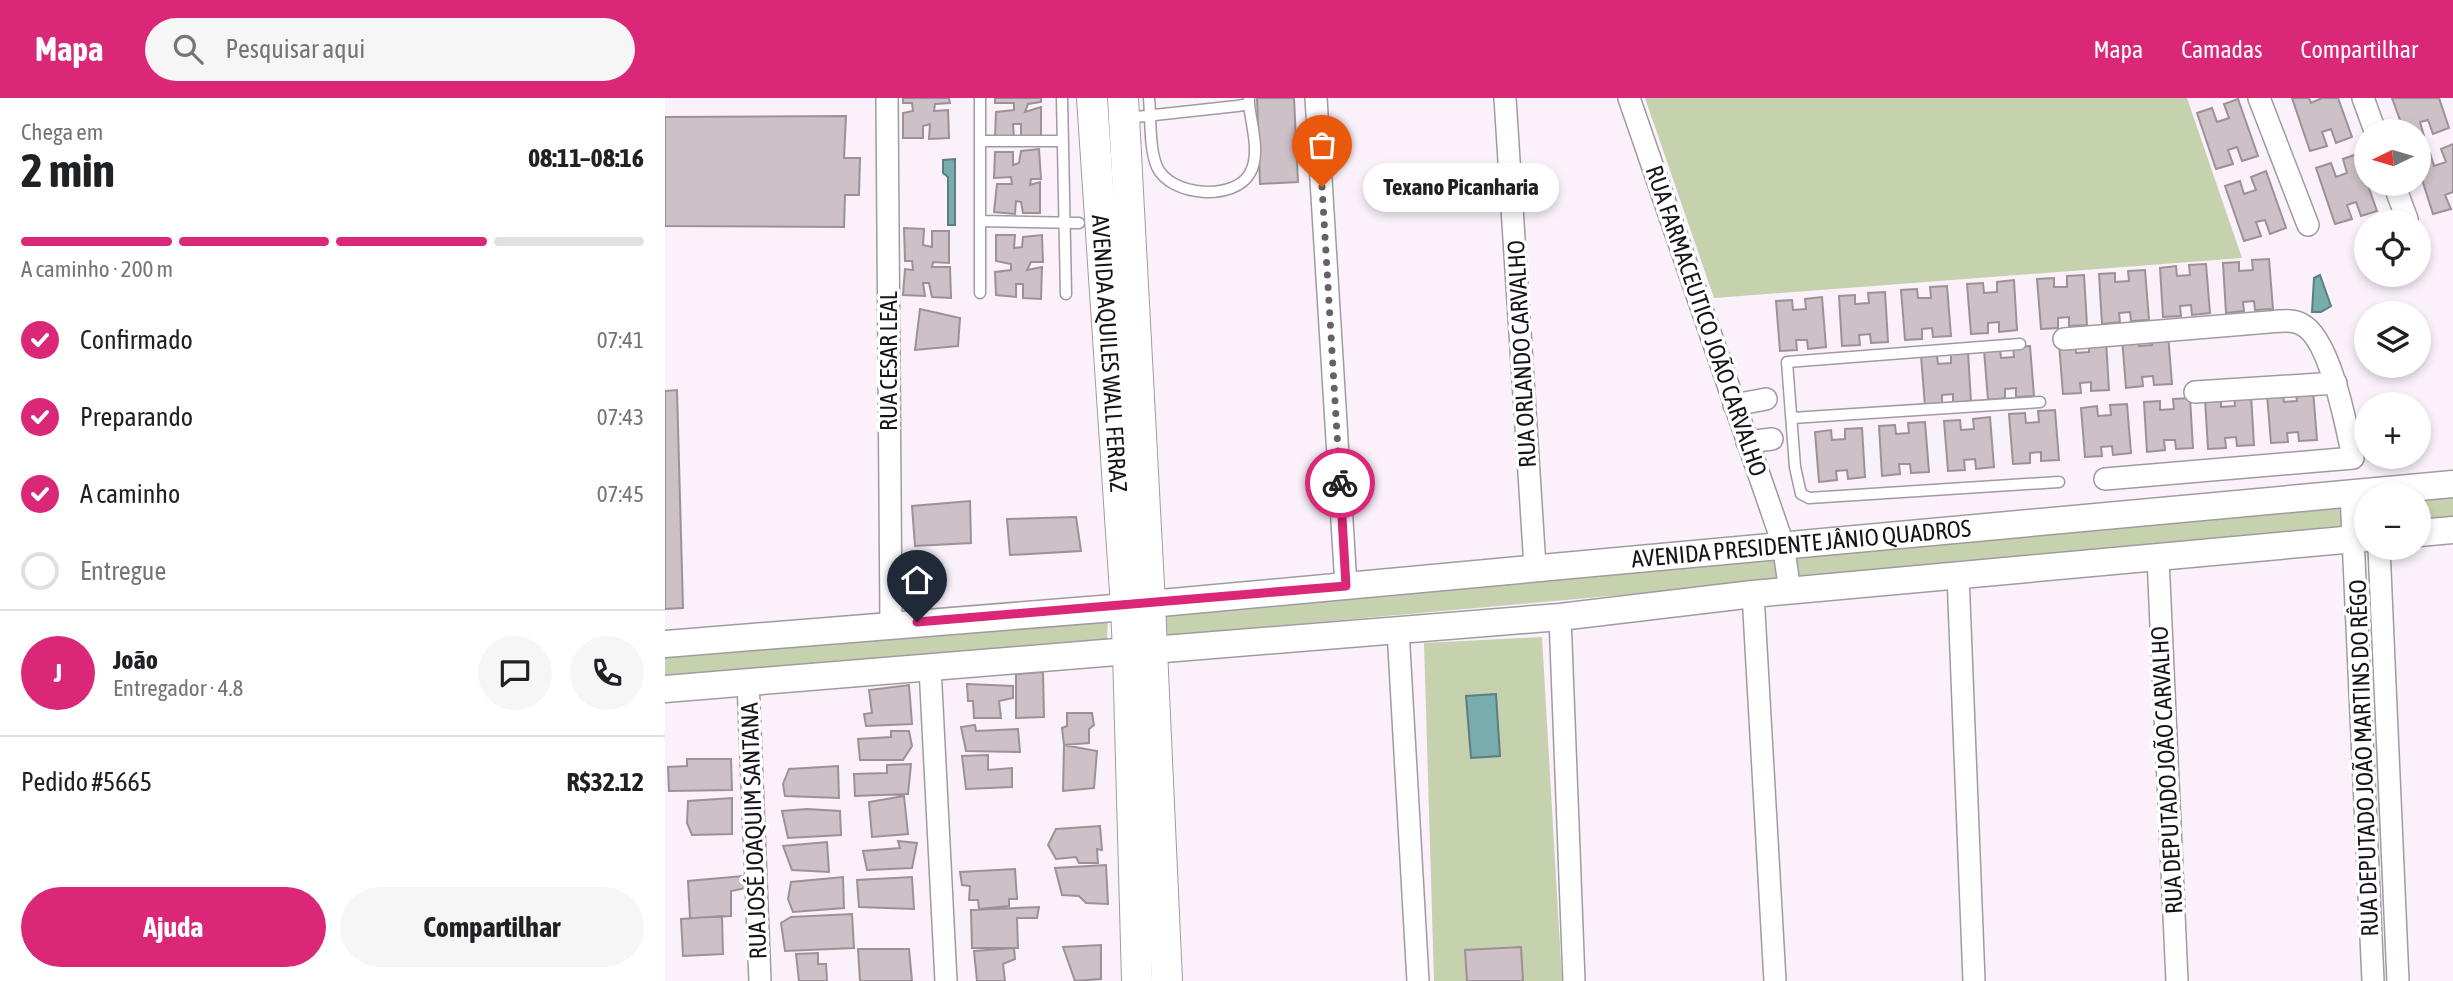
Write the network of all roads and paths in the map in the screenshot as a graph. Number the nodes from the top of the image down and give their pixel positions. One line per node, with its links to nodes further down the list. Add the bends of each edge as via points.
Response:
1 (887, 98): 53 (street, RUA CESAR LEAL)
2 (980, 98): 14 (lane)
3 (1062, 98): 15 (lane)
4 (1092, 98): 17 (main road, AVENIDA AQUILES WALL FERRAZ)
5 (1149, 98): 12 (lane)
6 (1316, 98): 48 (street)
7 (1505, 98): 46 (street, RUA ORLANDO CARVALHO)
8 (1629, 98): 28 (street, RUA FARMACEUTICO JOÃO CARVALHO)
9 (2259, 98): 18 (street)
10 (2363, 98): 13 (street)
11 (1249, 101): 12 (lane); 12 (lane, via 1255,153 1251,171 1242,183 1213,191 1191,191 1168,182 1158,170)
12 (1133, 111): 51 (main road, AVENIDA AQUILES WALL FERRAZ)
13 (2371, 119)
14 (980, 141): 15 (lane); 16 (lane)
15 (1063, 141): 17 (lane)
16 (980, 221): 17 (lane); 19 (lane)
17 (1081, 224): 20 (lane); 51 (main road, AVENIDA AQUILES WALL FERRAZ)
18 (2308, 225)
19 (980, 293)
20 (1066, 294)
21 (2064, 339): 23 (street, RUA DEPUTADO JOÃO MARTINS DO RÊGO, via 2292,321 2313,334)
22 (2020, 344): 25 (lane, via 1787,362)
23 (2336, 383): 24 (street); 32 (street, RUA DEPUTADO JOÃO MARTINS DO RÊGO)
24 (2195, 392)
25 (1790, 394): 26 (lane); 29 (lane)
26 (1766, 399): 28 (street)
27 (2040, 402): 29 (lane)
28 (1734, 405): 31 (street, RUA FARMACEUTICO JOÃO CARVALHO)
29 (1792, 418): 30 (lane)
30 (1782, 438): 31 (street); 34 (lane, via 1801,494 1809,498)
31 (1747, 442): 42 (street, RUA FARMACEUTICO JOÃO CARVALHO)
32 (2353, 458): 33 (street); 35 (street, RUA DEPUTADO JOÃO MARTINS DO RÊGO)
33 (2105, 479)
34 (2059, 482)
35 (2363, 483)
36 (2453, 484): 37 (street, AVENIDA PRESIDENTE JÂNIO QUADROS)
37 (2431, 486)
38 (2354, 494): 42 (street, AVENIDA PRESIDENTE JÂNIO QUADROS)
39 (2453, 530): 40 (street)
40 (2431, 532)
41 (2354, 543): 43 (street, AVENIDA PRESIDENTE JÂNIO QUADROS)
42 (1783, 544): 46 (street, AVENIDA PRESIDENTE JÂNIO QUADROS); 49 (street, RUA FARMACEUTICO JOÃO CARVALHO)
43 (2158, 558): 47 (street, AVENIDA PRESIDENTE JÂNIO QUADROS); 68 (street, RUA DEPUTADO JOÃO CARVALHO)
44 (2366, 560): 69 (street, RUA DEPUTADO JOÃO MARTINS DO RÊGO)
45 (2367, 560): 70 (street, RUA DEPUTADO JOÃO MARTINS DO RÊGO)
46 (1535, 567): 48 (street, AVENIDA PRESIDENTE JÂNIO QUADROS)
47 (1958, 575): 49 (street, AVENIDA PRESIDENTE JÂNIO QUADROS); 67 (street)
48 (1346, 586): 51 (street, AVENIDA PRESIDENTE JÂNIO QUADROS)
49 (1790, 591): 50 (street, AVENIDA PRESIDENTE JÂNIO QUADROS)
50 (1753, 594): 52 (street, AVENIDA PRESIDENTE JÂNIO QUADROS); 66 (street)
51 (1138, 606): 53 (street, AVENIDA PRESIDENTE JÂNIO QUADROS); 56 (main road)
52 (1560, 617): 54 (street, AVENIDA PRESIDENTE JÂNIO QUADROS); 65 (street)
53 (891, 624): 55 (street, AVENIDA PRESIDENTE JÂNIO QUADROS)
54 (1398, 629): 56 (street, AVENIDA PRESIDENTE JÂNIO QUADROS); 64 (street)
55 (665, 645)
56 (1140, 650): 57 (street, AVENIDA PRESIDENTE JÂNIO QUADROS); 62 (main road); 63 (main road)
57 (930, 667): 58 (street, AVENIDA PRESIDENTE JÂNIO QUADROS); 61 (street)
58 (748, 681): 59 (street, AVENIDA PRESIDENTE JÂNIO QUADROS); 60 (street, RUA JOSÉ JOAQUIM SANTANA)
59 (665, 689)
60 (759, 981)
61 (946, 981)
62 (1137, 981)
63 (1167, 981)
64 (1418, 981)
65 (1574, 981)
66 (1775, 981)
67 (1974, 981)
68 (2177, 981)
69 (2373, 981)
70 (2399, 981)

